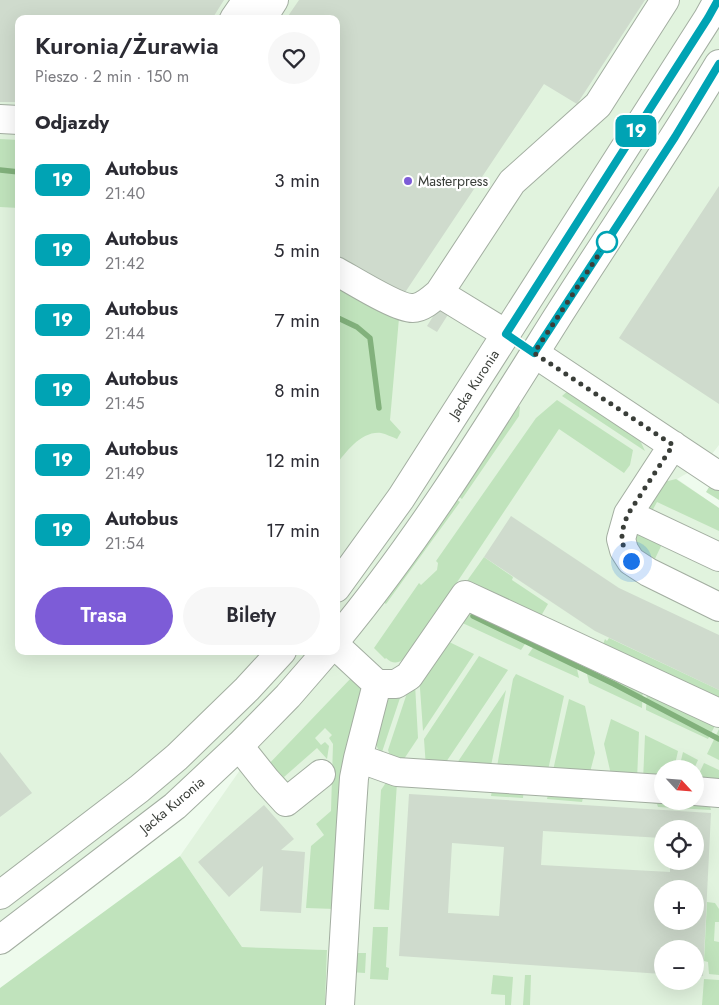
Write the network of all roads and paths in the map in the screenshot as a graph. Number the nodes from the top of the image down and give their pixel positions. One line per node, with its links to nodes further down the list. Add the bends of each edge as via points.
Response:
1 (247, 0): 5 (main road)
2 (274, 0): 6 (main road)
3 (665, 0): 11 (main road, via 598,105 512,182)
4 (718, 0): 12 (main road, Jacka Kuronia)
5 (237, 15)
6 (265, 15)
7 (719, 64): 13 (main road)
8 (0, 119): 9 (main road)
9 (15, 120)
10 (340, 273): 11 (main road, via 401,306 422,306)
11 (439, 293): 12 (main road)
12 (506, 334): 13 (main road); 18 (main road, Jacka Kuronia, via 401,498)
13 (534, 353): 14 (main road); 20 (main road, via 440,500)
14 (673, 445): 15 (main road); 16 (main road)
15 (719, 476)
16 (628, 514): 17 (main road); 19 (main road, via 621,539 631,561)
17 (719, 557)
18 (340, 582)
19 (719, 607)
20 (340, 635)
21 (340, 650): 24 (main road)
22 (278, 655): 32 (main road, via 176,758)
23 (324, 655): 26 (main road, Jacka Kuronia)
24 (376, 684): 25 (main road, via 396,684 409,676 465,595); 27 (main road)
25 (719, 713)
26 (239, 746): 28 (main road, via 286,802); 33 (main road, Jacka Kuronia, via 175,806)
27 (358, 758): 29 (main road, via 397,772); 34 (main road, via 354,778)
28 (321, 774)
29 (654, 788)
30 (704, 792): 31 (main road)
31 (719, 793)
32 (0, 895)
33 (0, 940)
34 (340, 1005)

